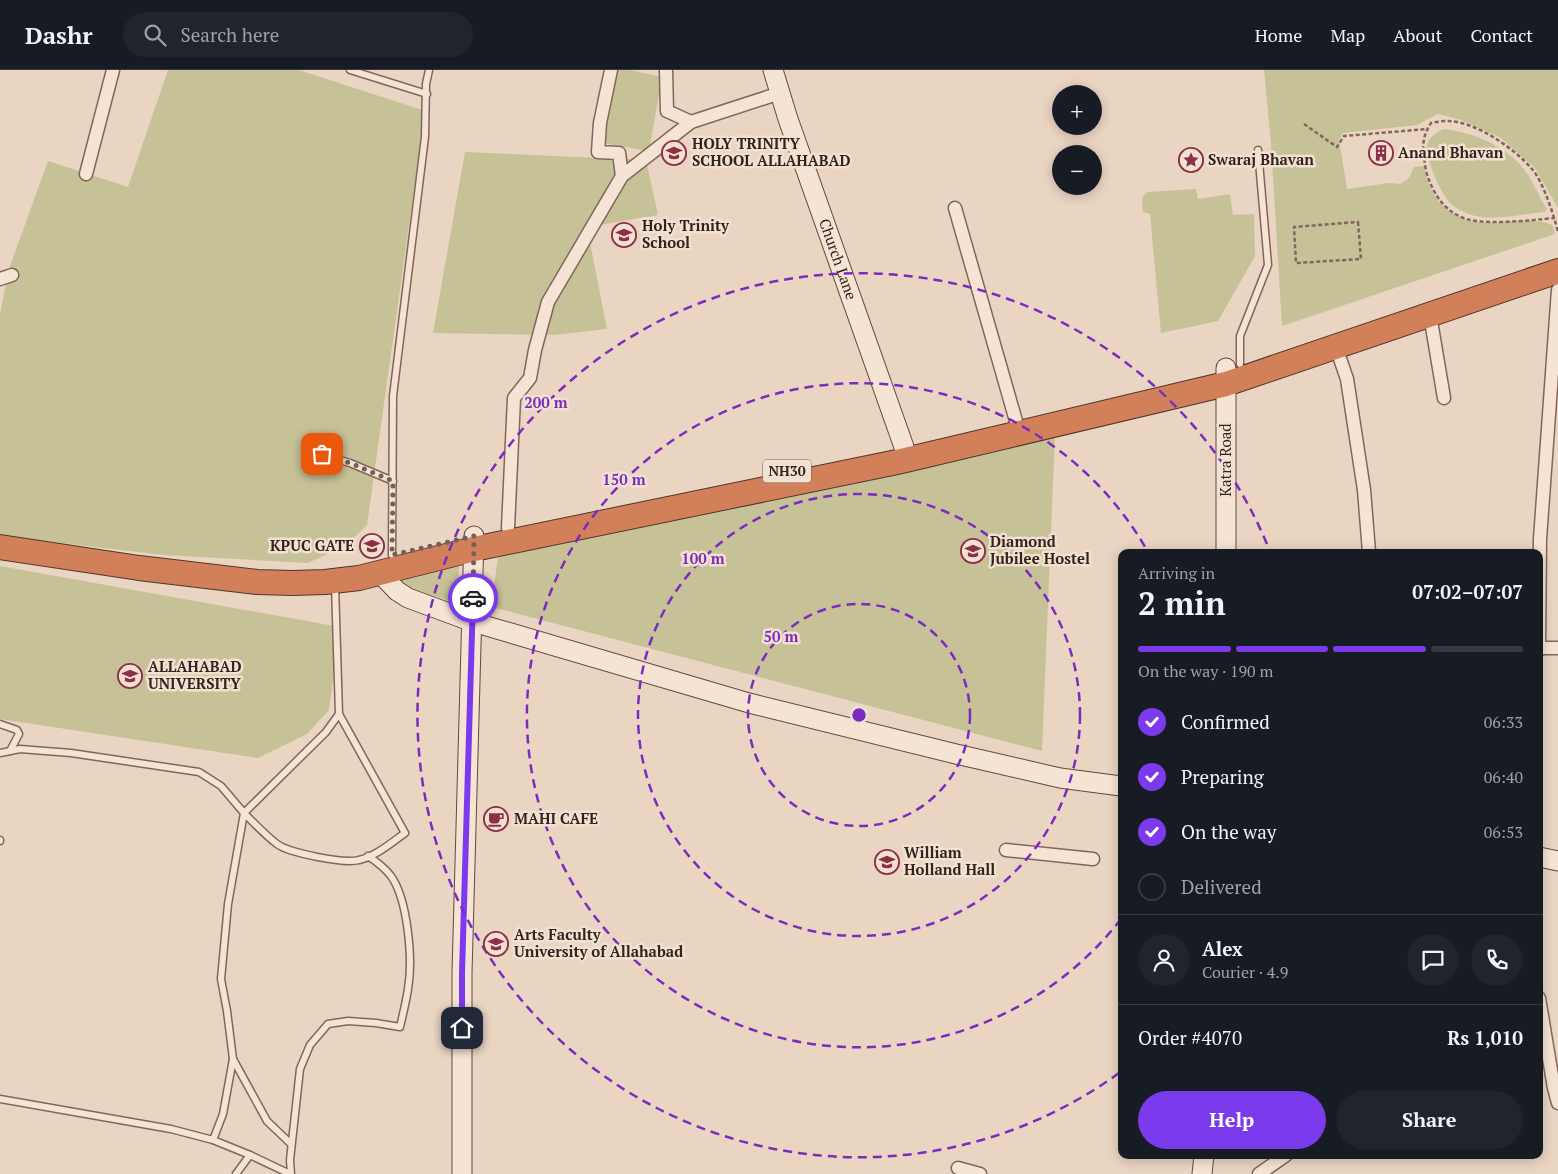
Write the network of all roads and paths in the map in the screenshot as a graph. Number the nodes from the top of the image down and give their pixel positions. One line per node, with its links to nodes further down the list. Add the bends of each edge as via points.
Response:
1 (113, 70): 13 (street)
2 (350, 70): 8 (lane)
3 (429, 70): 8 (lane)
4 (611, 70): 14 (street, via 600,123 598,152 619,153)
5 (666, 70): 9 (street, via 667,111)
6 (773, 70): 7 (street, Church Lane)
7 (780, 93): 9 (street); 29 (street, Church Lane)
8 (427, 94): 30 (lane, via 425,136 393,396)
9 (691, 122): 14 (street)
10 (1304, 124): 11 (path, via 1337,146 1344,136)
11 (1428, 129): 16 (path, via 1432,123 1465,124 1507,146 1533,170); 16 (path, via 1424,135 1428,177 1441,202 1460,217 1483,221)
12 (1258, 150): 25 (lane, via 1268,265 1240,336)
13 (86, 174)
14 (622, 176): 31 (street, via 548,302 530,378 514,398)
15 (956, 208): 27 (street)
16 (1555, 218): 18 (path)
17 (1294, 227): 17 (path, via 1296,263 1361,259 1358,222)
18 (1558, 232)
19 (1558, 259): 25 (highway, NH30)
20 (1558, 272): 22 (highway)
21 (1558, 290): 24 (street)
22 (1430, 315): 23 (highway); 26 (street)
23 (1336, 347): 25 (highway); 36 (street, via 1347,379 1364,490)
24 (1555, 360): 37 (street)
25 (1231, 372): 27 (highway, NH30); 29 (highway); 35 (street, Katra Road)
26 (1444, 398)
27 (1016, 421): 29 (highway, NH30)
28 (315, 445): 30 (lane, via 322,454)
29 (906, 454): 31 (highway, NH30); 33 (highway)
30 (393, 481): 38 (lane)
31 (508, 528): 33 (highway, NH30)
32 (0, 530): 38 (highway, via 192,560 272,568 298,570)
33 (474, 542): 38 (highway); 40 (street)
34 (0, 547): 39 (highway, via 257,582)
35 (1226, 549)
36 (1369, 549)
37 (1540, 549)
38 (386, 564): 39 (highway, via 359,578); 40 (street, via 397,591)
39 (335, 581): 43 (lane)
40 (473, 622): 47 (street, via 759,705 1060,778); 66 (street, via 462,973)
41 (1558, 648): 42 (street)
42 (1543, 649)
43 (338, 714): 48 (lane, via 326,732); 50 (lane, via 405,833)
44 (0, 724): 45 (lane, via 17,730 19,734)
45 (10, 751): 46 (lane); 48 (lane, via 72,753 199,772 221,786)
46 (0, 752)
47 (1118, 786)
48 (244, 813): 50 (lane, via 279,846 343,861); 55 (lane, via 228,904 220,979)
49 (1006, 850): 52 (street)
50 (368, 856): 59 (lane, via 392,877 405,912 408,988 400,1027 348,1021 328,1024 310,1045 300,1069)
51 (1543, 858): 53 (street)
52 (1093, 860)
53 (1558, 861)
54 (1543, 1020): 57 (street)
55 (233, 1058): 58 (lane, via 223,1114); 59 (lane, via 267,1121)
56 (0, 1099): 58 (lane, via 171,1129)
57 (1558, 1102)
58 (213, 1140): 60 (lane)
59 (291, 1144): 65 (lane)
60 (250, 1155): 64 (lane); 65 (lane)
61 (1204, 1159): 68 (street)
62 (1280, 1159): 69 (street)
63 (958, 1168): 67 (street)
64 (236, 1174)
65 (290, 1174)
66 (462, 1174)
67 (980, 1174)
68 (1202, 1174)
69 (1259, 1174)

